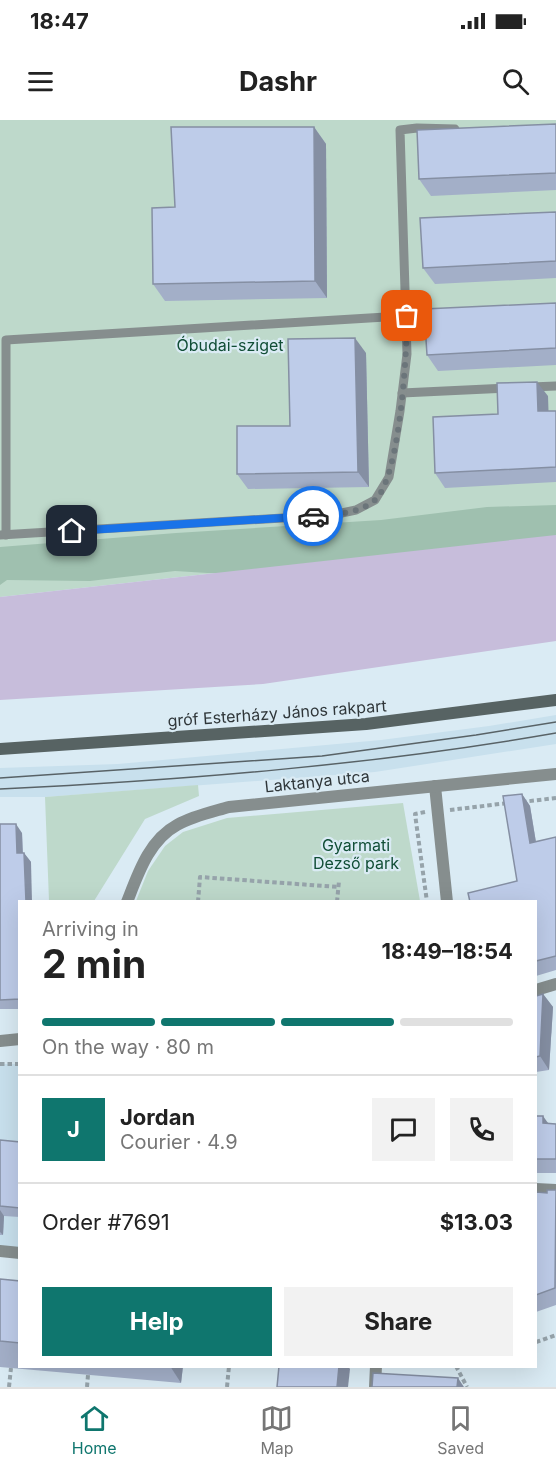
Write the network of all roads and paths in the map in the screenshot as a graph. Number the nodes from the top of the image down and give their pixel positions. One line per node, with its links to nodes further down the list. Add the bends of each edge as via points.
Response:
1 (464, 129): 3 (lane, via 400,130)
2 (441, 314): 3 (lane)
3 (407, 316): 5 (lane); 6 (lane, via 6,340)
4 (556, 386): 5 (lane)
5 (402, 393): 6 (lane, via 389,477 375,500 356,510 332,515)
6 (3, 535)
7 (556, 700): 8 (main road, gróf Esterházy János rakpart, via 366,724)
8 (0, 749)
9 (556, 774): 10 (street, Laktanya utca)
10 (435, 786): 12 (street); 15 (street, Laktanya utca, via 229,807 195,817 175,826 156,844 141,867)
11 (556, 798): 12 (path)
12 (438, 810): 18 (path, via 415,814); 19 (street)
13 (339, 881): 14 (path)
14 (339, 886): 16 (path, via 200,877); 17 (path)
15 (128, 900)
16 (198, 900)
17 (337, 900)
18 (427, 900)
19 (447, 900)
20 (556, 984): 21 (street)
21 (537, 990)
22 (18, 1039): 23 (street)
23 (0, 1041)
24 (0, 1064): 25 (path)
25 (18, 1064)
26 (537, 1189): 27 (street)
27 (556, 1190)
28 (0, 1251): 29 (street)
29 (18, 1253)
30 (556, 1335): 31 (path)
31 (537, 1342)
32 (11, 1368): 37 (path)
33 (229, 1368): 39 (path)
34 (376, 1368): 40 (street)
35 (457, 1368): 41 (path)
36 (88, 1375): 38 (path)
37 (9, 1387)
38 (87, 1387)
39 (227, 1387)
40 (375, 1387)
41 (466, 1387)

